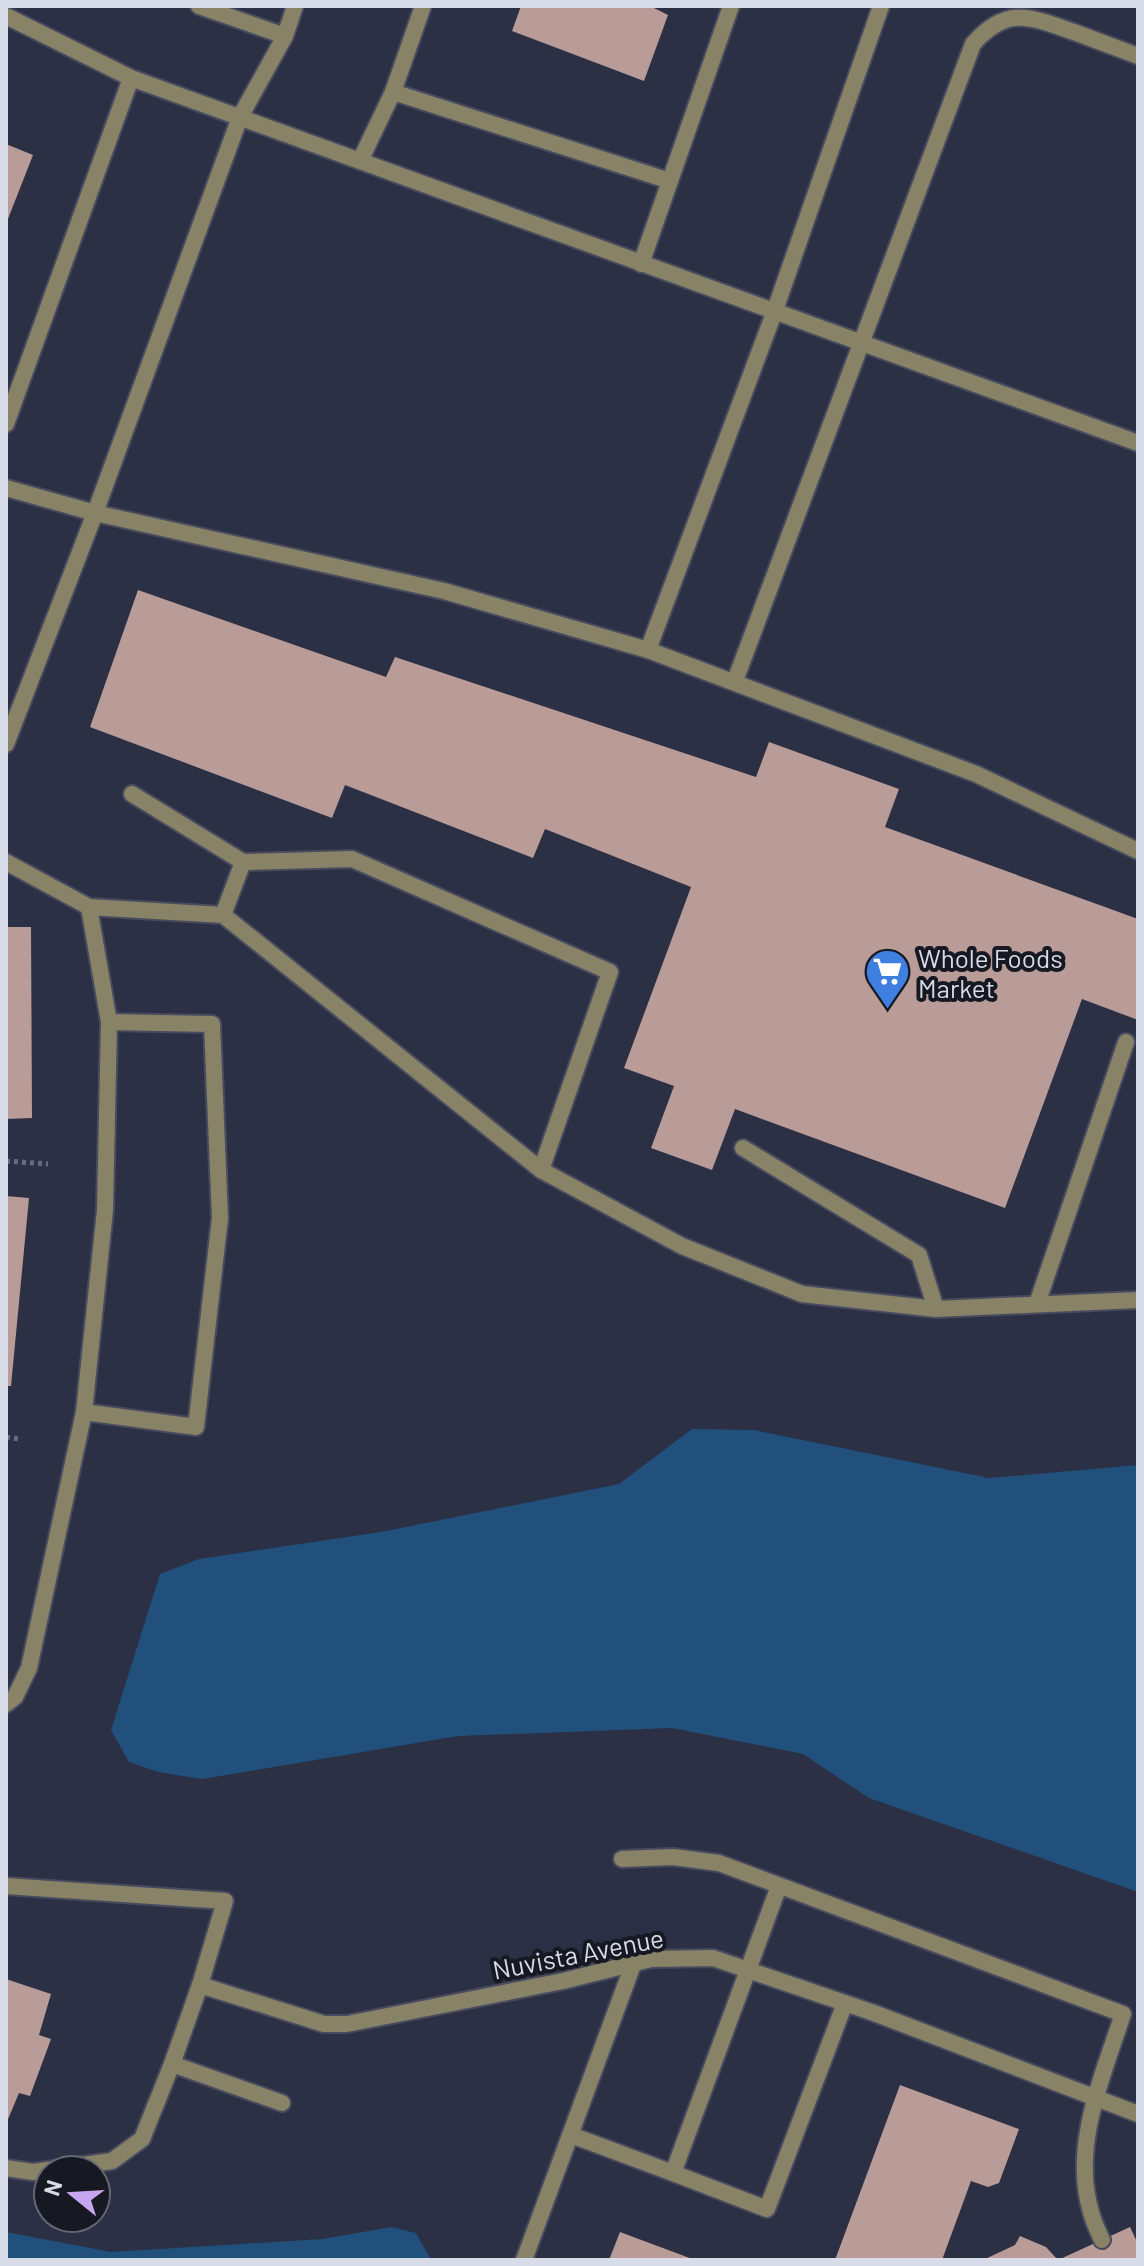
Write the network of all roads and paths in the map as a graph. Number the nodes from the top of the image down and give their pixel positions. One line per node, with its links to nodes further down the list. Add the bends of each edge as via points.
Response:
1 (199, 6): 7 (street)
2 (295, 6): 7 (street)
3 (423, 6): 10 (street)
4 (731, 6): 13 (street)
5 (881, 6): 15 (street)
6 (11, 14): 9 (street)
7 (285, 36): 11 (street)
8 (1138, 56): 16 (street, via 1041,19 1012,18 986,29 965,61)
9 (131, 78): 11 (street); 17 (street)
10 (393, 92): 12 (street); 13 (street)
11 (240, 117): 12 (street); 20 (street)
12 (360, 161): 14 (street)
13 (670, 181): 14 (street)
14 (641, 264): 15 (street)
15 (774, 313): 16 (street); 21 (street)
16 (863, 345): 18 (street); 22 (street)
17 (6, 424)
18 (1138, 443)
19 (6, 488): 20 (street)
20 (95, 513): 21 (street, via 444,591); 23 (street)
21 (648, 650): 22 (street)
22 (735, 681): 25 (street, via 976,774)
23 (6, 744)
24 (132, 794): 27 (street)
25 (1138, 851)
26 (6, 862): 28 (street)
27 (243, 862): 29 (street); 35 (street, via 352,859 610,972)
28 (89, 907): 29 (street); 30 (street)
29 (223, 915): 35 (street)
30 (109, 1022): 39 (street, via 105,1210); 39 (street, via 212,1024 220,1218 196,1427)
31 (1126, 1042): 37 (street)
32 (743, 1148): 38 (street, via 919,1255)
33 (6, 1161): 34 (path)
34 (48, 1164)
35 (541, 1170): 38 (street, via 682,1246 802,1294)
36 (1138, 1300): 37 (street)
37 (1037, 1304): 38 (street)
38 (936, 1309)
39 (84, 1412): 42 (street, via 29,1668)
40 (6, 1437): 41 (path)
41 (19, 1439)
42 (6, 1704)
43 (622, 1859): 45 (street, via 673,1857 719,1863)
44 (6, 1886): 48 (street, via 225,1901)
45 (779, 1886): 47 (street); 51 (street, via 1123,2014)
46 (634, 1962): 47 (street, Nuvista Avenue, via 713,1958); 48 (street, Nuvista Avenue, via 347,2024 324,2024); 54 (street)
47 (748, 1969): 49 (street, Nuvista Avenue); 56 (street)
48 (200, 1985): 50 (street)
49 (845, 2003): 51 (street, Nuvista Avenue); 56 (street, via 767,2209)
50 (172, 2064): 52 (street); 55 (street, via 142,2139 112,2161 33,2172)
51 (1095, 2098): 53 (street, Nuvista Avenue); 57 (street, via 1084,2160 1090,2210)
52 (282, 2103)
53 (1138, 2114)
54 (571, 2135): 56 (street); 58 (street)
55 (6, 2168)
56 (673, 2173)
57 (1102, 2240)
58 (524, 2260)

